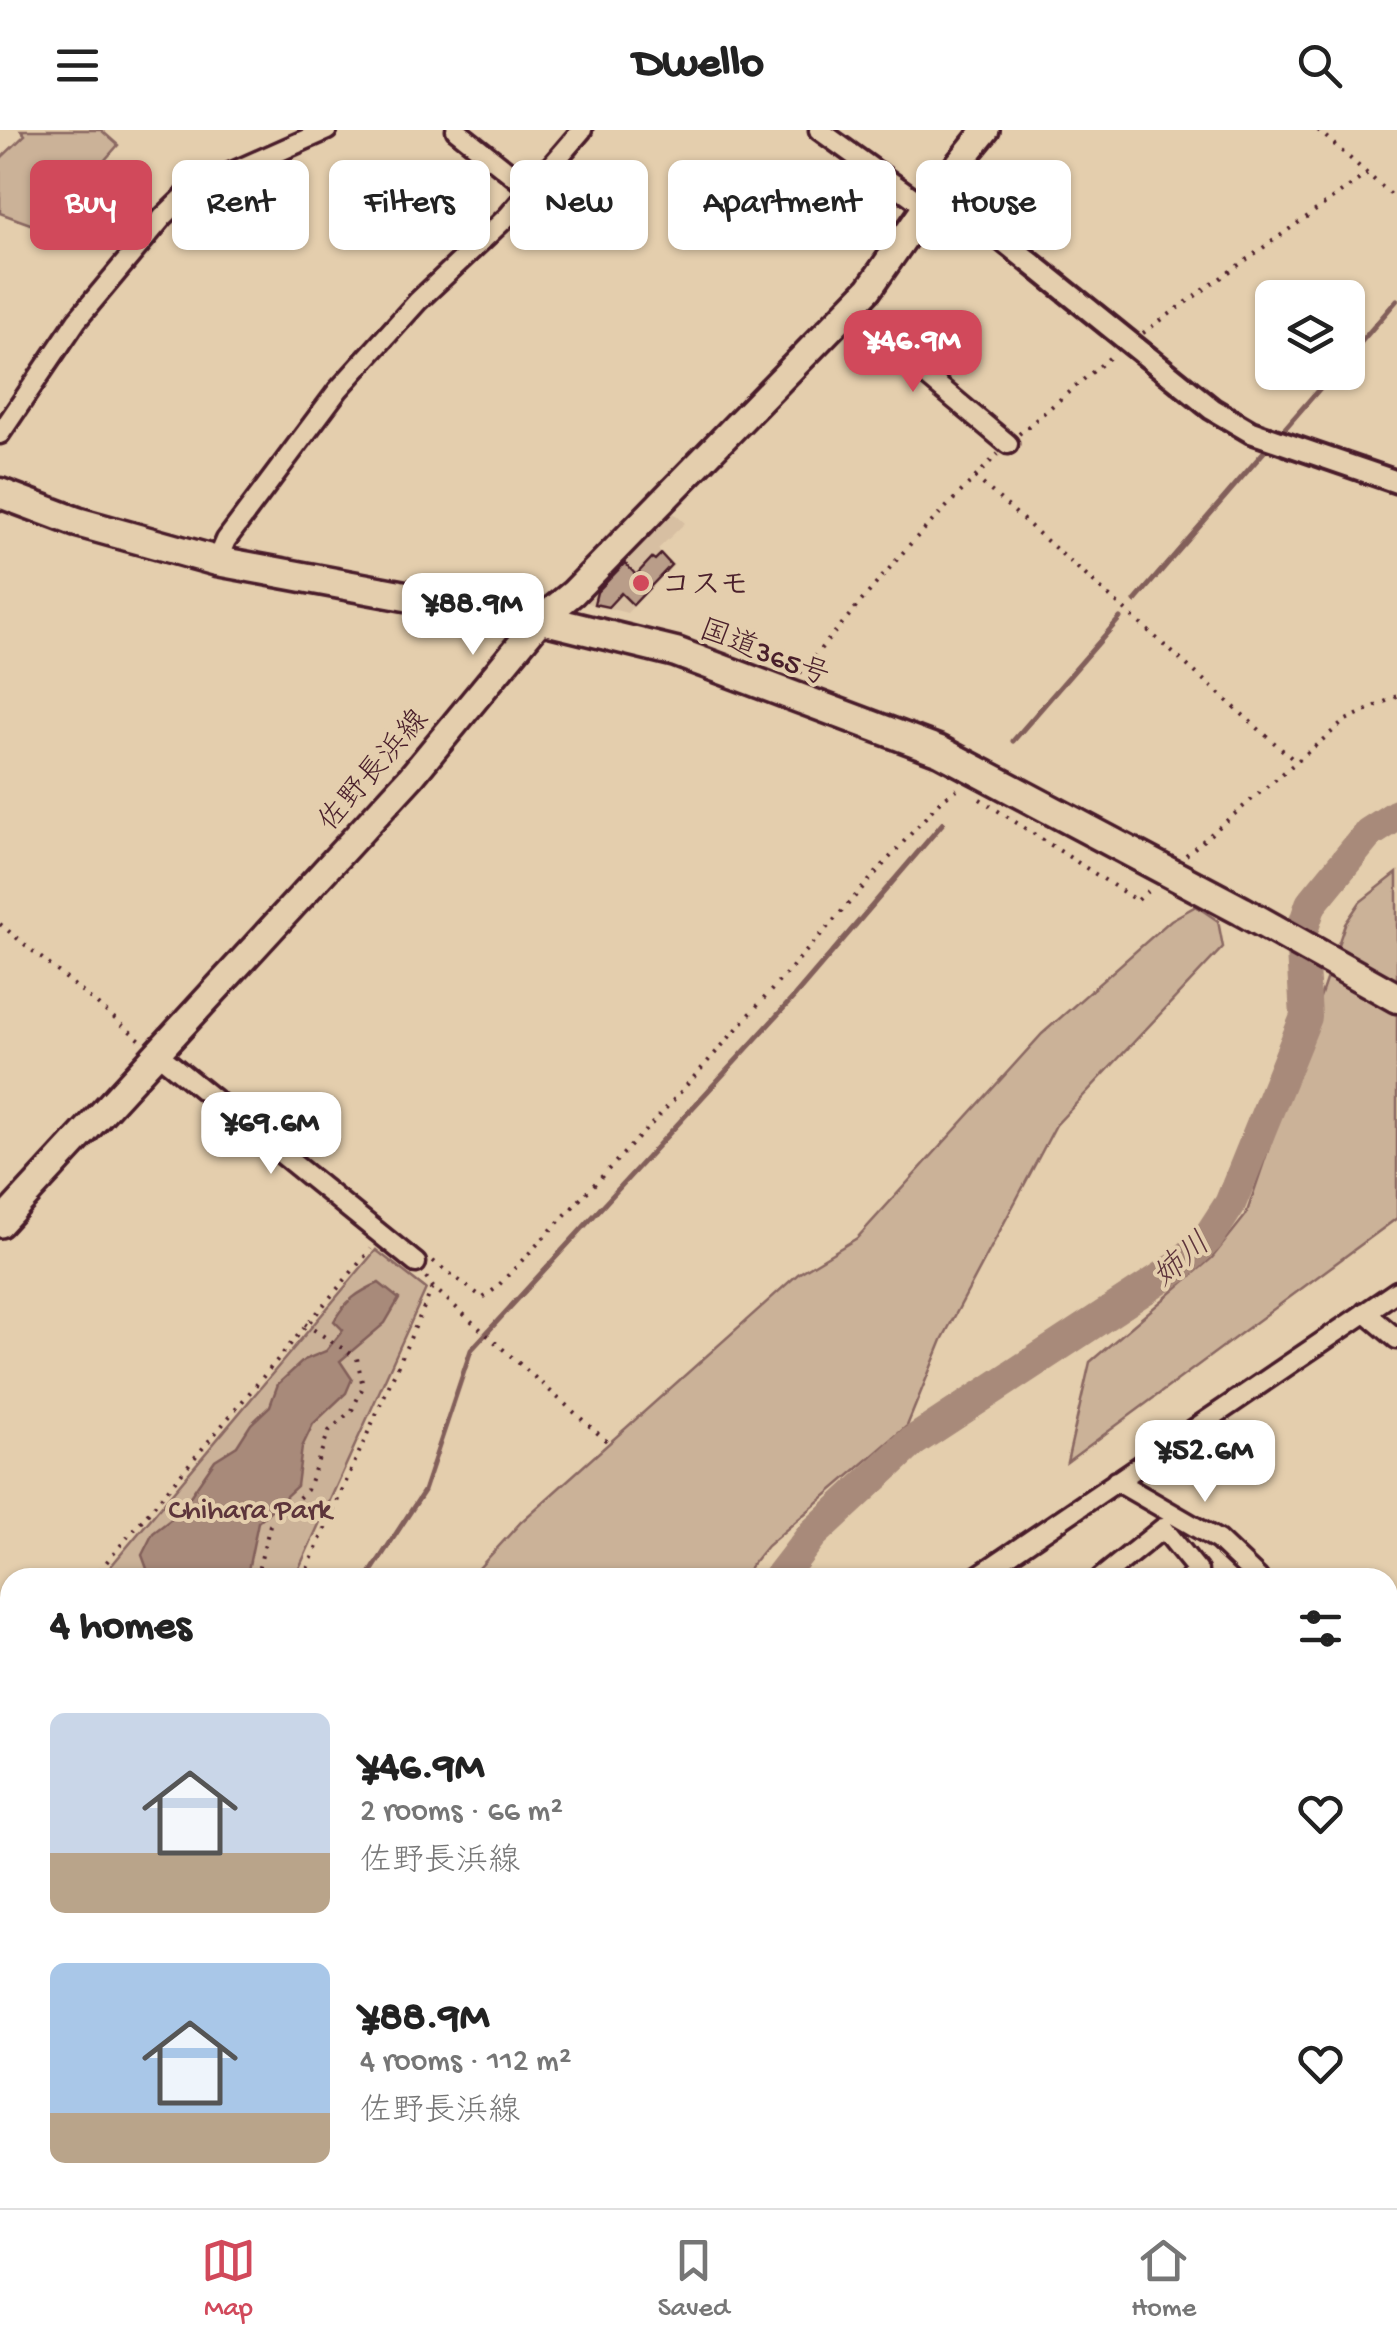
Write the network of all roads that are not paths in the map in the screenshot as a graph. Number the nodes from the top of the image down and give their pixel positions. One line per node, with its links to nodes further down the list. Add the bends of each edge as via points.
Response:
1 (327, 130): 14 (street, via 190,191 77,320)
2 (456, 130): 8 (street)
3 (582, 130): 6 (street)
4 (819, 130): 9 (street)
5 (986, 130): 7 (main road, 佐野長浜線)
6 (556, 160)
7 (962, 160)
8 (510, 173)
9 (916, 191)
10 (510, 214): 18 (street, via 338,390)
11 (916, 222): 13 (main road, 佐野長浜線)
12 (1014, 250): 16 (street, via 1250,432)
13 (848, 310): 15 (street); 19 (main road, 佐野長浜線)
14 (0, 434)
15 (1008, 444)
16 (1397, 482)
17 (0, 493): 18 (highway, 国道365号)
18 (217, 561): 19 (highway, 国道365号)
19 (542, 618): 20 (highway, 国道365号, via 676,652 940,752); 21 (main road, 佐野長浜線, via 411,777)
20 (1397, 998)
21 (157, 1054): 22 (main road, 佐野長浜線); 23 (street)
22 (0, 1224)
23 (416, 1263)
24 (1397, 1291): 25 (street)
25 (1365, 1312): 26 (street); 27 (street)
26 (1397, 1339)
27 (1116, 1481): 28 (street); 31 (street, via 1218,1540)
28 (990, 1568)
29 (1113, 1568): 30 (street, via 1163,1528)
30 (1195, 1568)
31 (1247, 1568)

